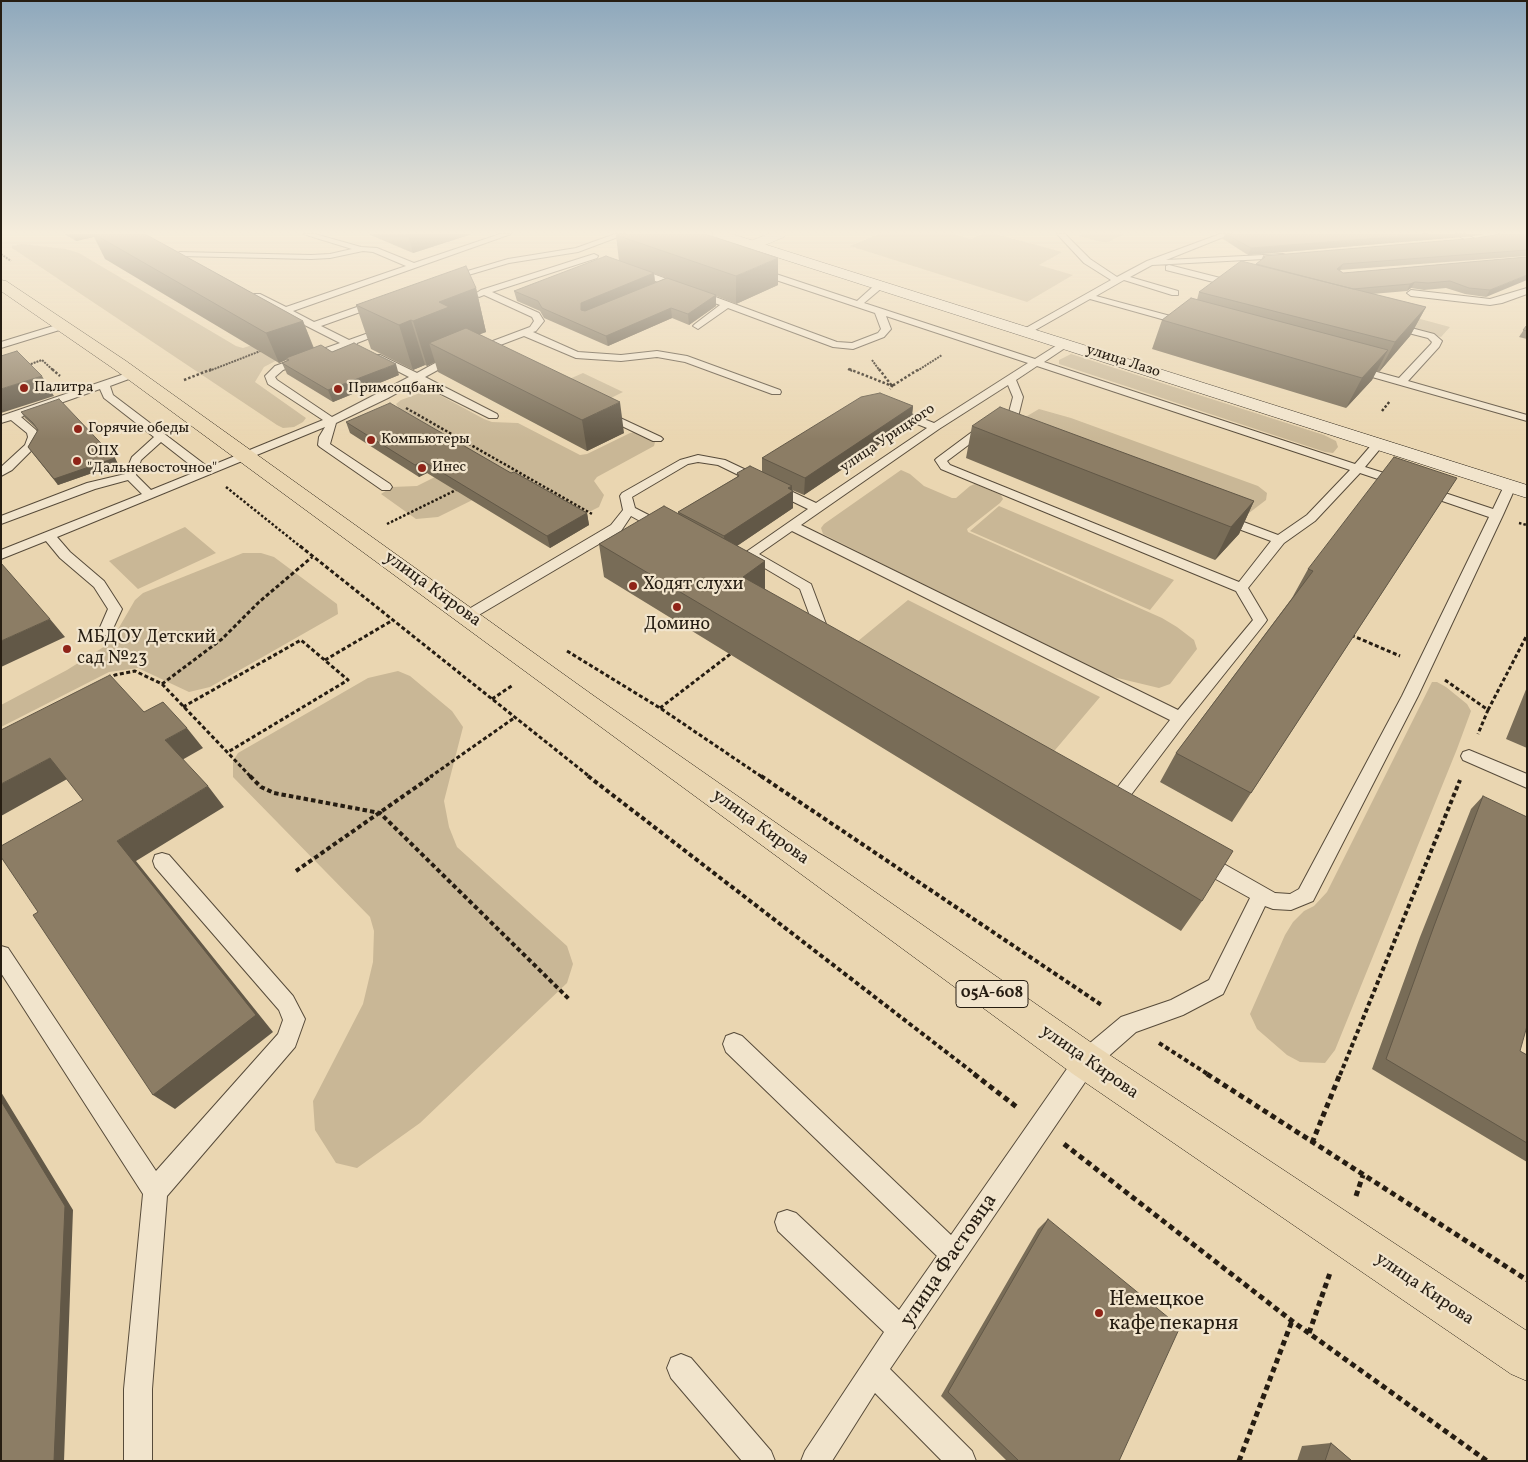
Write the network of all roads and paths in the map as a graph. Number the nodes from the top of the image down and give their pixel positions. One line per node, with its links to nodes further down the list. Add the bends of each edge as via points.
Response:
1 (28, 302): 19 (main road, улица Кирова / 05А-608)
2 (268, 302): 13 (lane)
3 (309, 302): 13 (lane)
4 (380, 302): 18 (lane)
5 (507, 302): 22 (lane, via 536,315 539,321 533,329)
6 (719, 302): 12 (lane)
7 (853, 302): 11 (lane)
8 (935, 302): 21 (main road, улица Лазо)
9 (1077, 302): 21 (lane)
10 (1110, 302): 16 (lane)
11 (858, 304): 14 (lane)
12 (726, 305): 20 (lane); 27 (lane, via 830,343)
13 (284, 311): 18 (lane)
14 (879, 311): 23 (lane); 27 (lane, via 886,329)
15 (400, 324): 24 (lane)
16 (1192, 324)
17 (1384, 324): 35 (lane, via 1432,336 1437,341)
18 (314, 325): 24 (lane)
19 (63, 326): 26 (lane); 32 (main road, улица Кирова / 05А-608)
20 (698, 326)
21 (1028, 331): 25 (main road, улица Лазо)
22 (524, 332): 33 (lane, via 483,353 441,364); 39 (lane, via 576,355 621,358 657,354 687,359)
23 (967, 340): 27 (path, via 892,386 871,359); 29 (lane)
24 (348, 343): 33 (lane); 47 (lane, via 279,368 270,376 272,382)
25 (1065, 344): 29 (lane, улица Урицкого); 53 (main road, улица Лазо)
26 (1, 345)
27 (853, 346)
28 (265, 350): 37 (path, via 182,381)
29 (1037, 362): 34 (lane, улица Урицкого); 56 (lane)
30 (26, 366): 38 (path, via 42,360)
31 (1344, 366): 35 (lane)
32 (133, 374): 36 (lane); 54 (main road, улица Кирова / 05А-608)
33 (419, 378): 40 (lane); 44 (lane)
34 (1011, 379): 48 (lane, улица Урицкого); 49 (lane, via 1018,397 1013,417)
35 (1401, 382): 45 (lane)
36 (104, 384): 38 (lane); 50 (lane, via 108,396)
37 (189, 386)
38 (82, 392): 43 (lane)
39 (776, 392)
40 (384, 396): 47 (lane); 55 (path)
41 (879, 405): 48 (lane)
42 (594, 408): 52 (lane)
43 (13, 416): 46 (lane); 59 (lane, via 34,437 30,446)
44 (493, 416)
45 (1527, 418)
46 (1, 420)
47 (331, 421): 54 (lane); 63 (lane, via 324,445)
48 (935, 427): 66 (lane, улица Урицкого)
49 (996, 431): 51 (lane); 83 (lane, via 980,431 941,460 946,467)
50 (161, 436): 58 (lane); 60 (lane, via 136,460)
51 (1014, 438)
52 (656, 439)
53 (1378, 444): 56 (lane); 62 (main road, улица Лазо)
54 (246, 455): 58 (lane); 84 (main road, улица Кирова / 05А-608)
55 (506, 464): 57 (path); 74 (path)
56 (1358, 468): 69 (lane); 78 (lane, via 1311,518)
57 (497, 469)
58 (206, 471): 65 (lane); 81 (path)
59 (1, 473)
60 (130, 476): 65 (lane); 71 (lane, via 91,486)
61 (463, 486): 72 (path)
62 (1510, 486): 64 (main road, улица Лазо); 69 (lane)
63 (386, 487)
64 (1527, 492)
65 (150, 494): 76 (lane)
66 (816, 508): 67 (lane, via 721,462 698,458 684,462 626,496); 73 (lane, улица Урицкого)
67 (630, 510): 74 (lane); 77 (lane)
68 (1206, 512): 78 (lane)
69 (1497, 516): 93 (lane)
70 (378, 518): 72 (path)
71 (1, 520)
72 (387, 524): 75 (path)
73 (792, 526): 79 (lane, улица Урицкого); 100 (lane)
74 (616, 528): 84 (lane)
75 (394, 530)
76 (48, 535): 80 (lane); 87 (lane, via 65,555 99,584 115,609)
77 (678, 536)
78 (1279, 540): 83 (lane)
79 (750, 554): 82 (lane, улица Урицкого); 89 (lane, via 806,588 827,644)
80 (1, 555)
81 (312, 557): 85 (path); 95 (path, via 258,602 222,639)
82 (733, 566)
83 (1241, 588): 100 (lane, via 1260,620)
84 (468, 616): 116 (main road, улица Кирова / 05А-608)
85 (393, 620): 92 (path); 99 (path)
86 (1342, 631): 93 (path)
87 (105, 632)
88 (1527, 635): 98 (path)
89 (835, 649)
90 (566, 650): 97 (path)
91 (736, 650): 97 (path)
92 (325, 660): 96 (path, via 301,640); 101 (path, via 348,680)
93 (1425, 666): 98 (path); 111 (lane, via 1306,896 1292,902 1273,901)
94 (106, 680): 95 (path, via 135,671)
95 (162, 684): 96 (path)
96 (183, 707): 101 (path)
97 (660, 708): 114 (path)
98 (1488, 710): 102 (path)
99 (514, 718): 106 (path); 117 (path)
100 (1180, 718): 105 (lane)
101 (228, 752): 106 (path, via 261,787 274,793)
102 (1469, 756): 103 (lane); 118 (path)
103 (1527, 781)
104 (1094, 799): 105 (lane)
105 (1111, 809): 107 (lane)
106 (380, 813): 110 (path); 113 (path)
107 (1128, 819)
108 (1186, 852): 111 (lane)
109 (162, 861): 119 (lane, via 286,1003 294,1019 287,1040)
110 (296, 871)
111 (1261, 895): 114 (lane, via 1216,987 1176,1008)
112 (1, 955): 119 (lane)
113 (570, 1000)
114 (1129, 1024): 116 (lane, улица Фастовца); 118 (path)
115 (734, 1044): 121 (lane)
116 (1086, 1061): 117 (lane, улица Фастовца); 125 (main road, улица Кирова / 05А-608)
117 (1042, 1126): 121 (lane, улица Фастовца); 123 (path)
118 (1312, 1143): 122 (path)
119 (155, 1191): 128 (lane, via 138,1389)
120 (787, 1222): 124 (lane)
121 (954, 1255): 124 (lane, улица Фастовца)
122 (1527, 1280)
123 (1292, 1321): 132 (path); 133 (path)
124 (902, 1330): 127 (lane, улица Фастовца)
125 (1527, 1358)
126 (681, 1368): 129 (lane)
127 (874, 1371): 130 (lane, улица Фастовца); 131 (lane)
128 (138, 1461)
129 (761, 1461)
130 (815, 1461)
131 (962, 1461)
132 (1239, 1461)
133 (1487, 1461)

